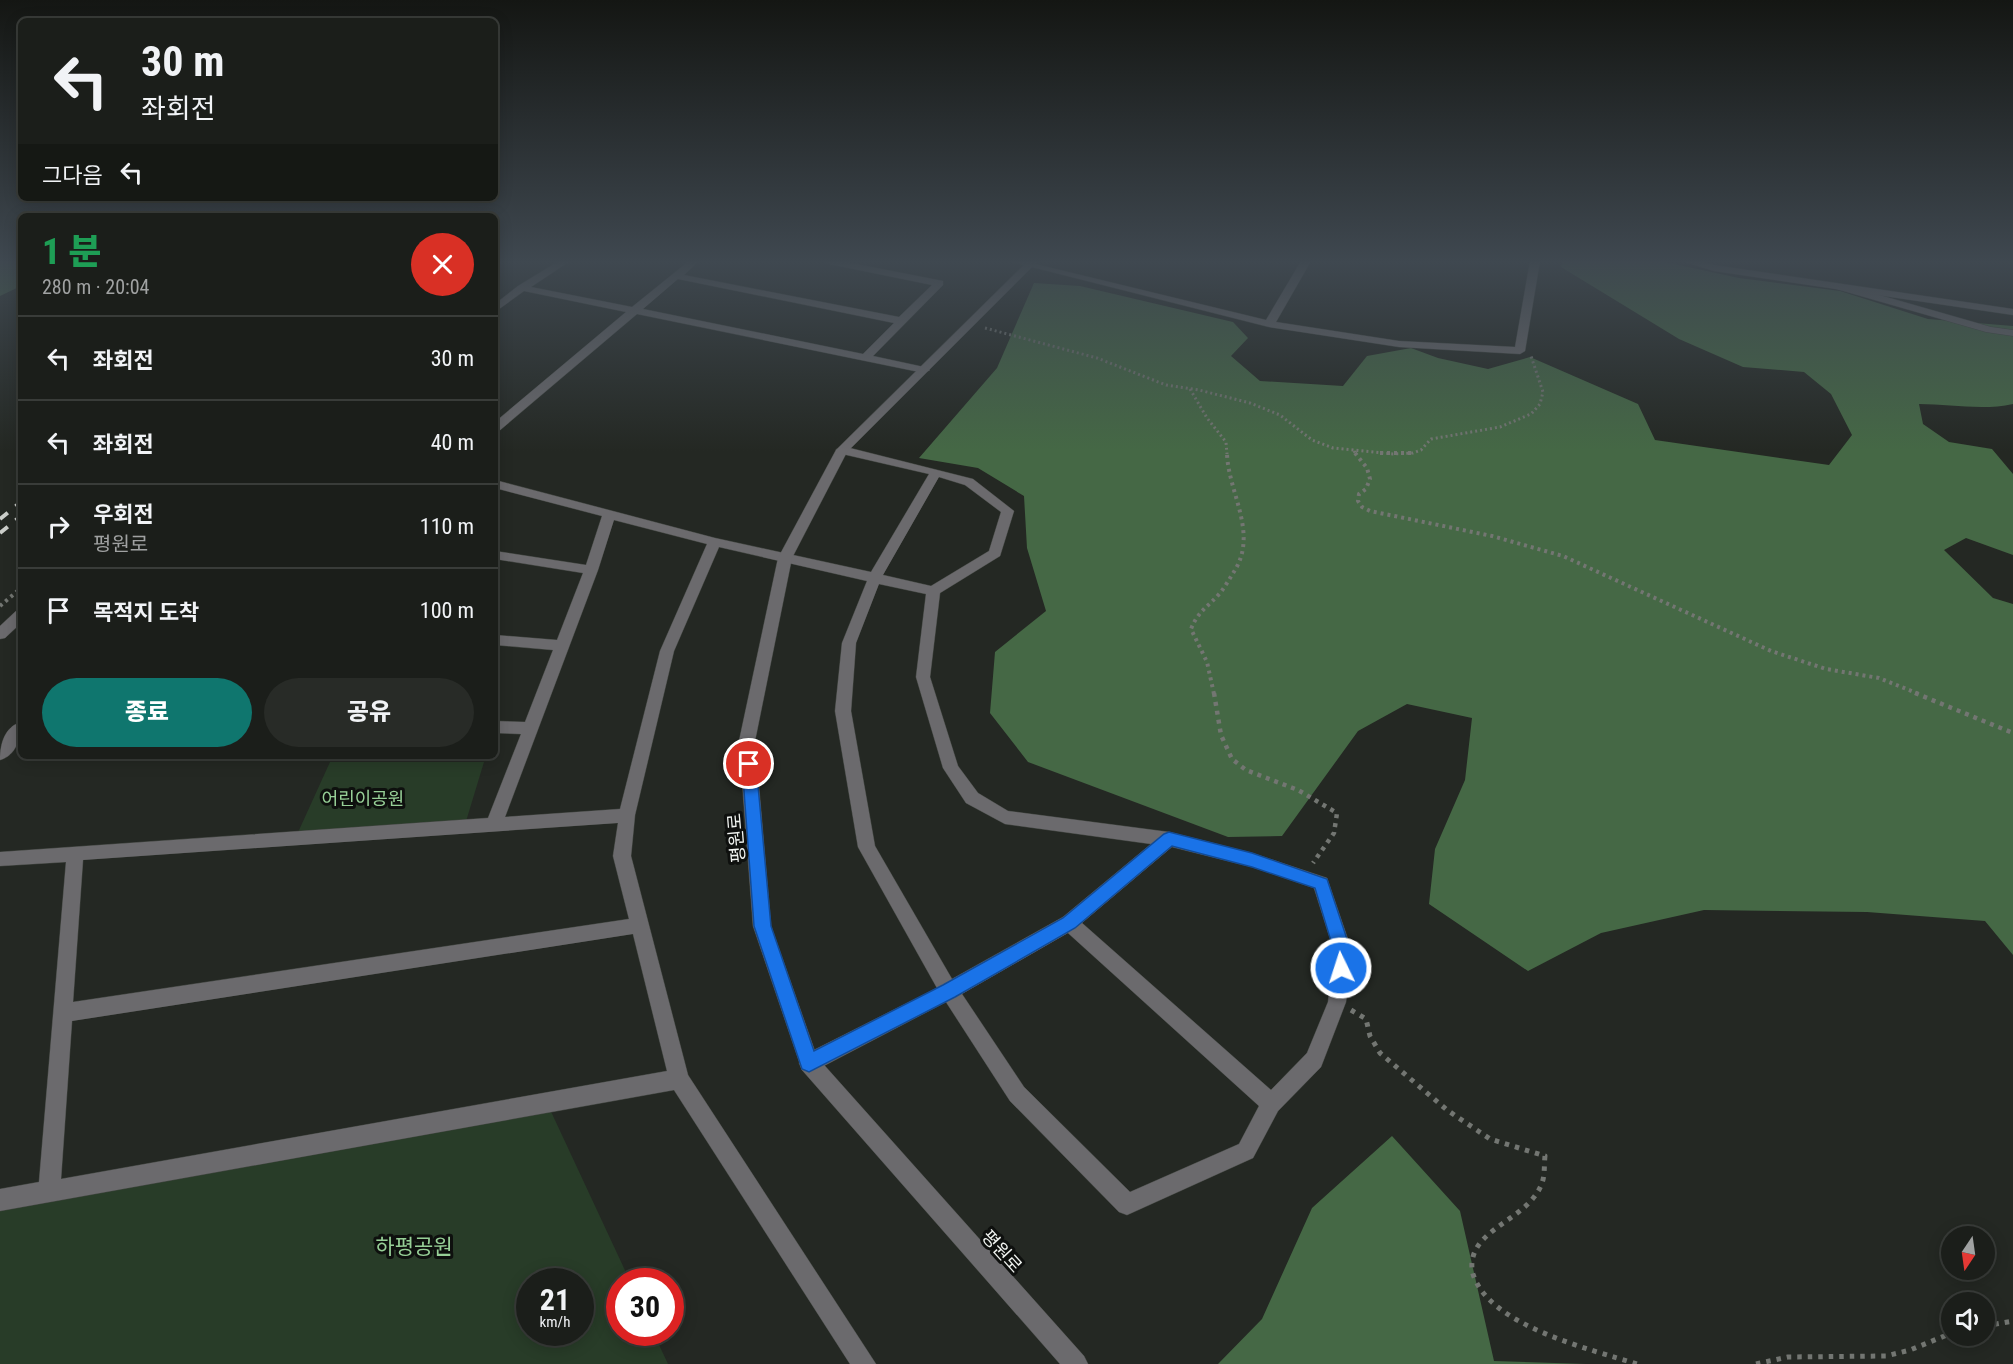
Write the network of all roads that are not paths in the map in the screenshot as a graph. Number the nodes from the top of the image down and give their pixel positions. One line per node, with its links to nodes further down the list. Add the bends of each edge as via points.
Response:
1 (617, 325): 11 (street)
2 (700, 325): 9 (street)
3 (898, 325): 9 (street)
4 (969, 325): 10 (street, 평원로)
5 (1273, 325): 6 (street, via 1399,344 1520,351)
6 (1524, 325)
7 (1971, 325): 8 (street)
8 (2013, 333)
9 (865, 358): 10 (street)
10 (924, 370): 12 (street, 평원로)
11 (498, 425)
12 (842, 450): 13 (street); 18 (street, 평원로)
13 (936, 472): 20 (street); 21 (street, via 969,482 1008,511 995,553)
14 (498, 485): 15 (street)
15 (609, 515): 16 (street); 19 (street)
16 (715, 542): 18 (street); 30 (street, via 667,651)
17 (498, 555): 19 (street)
18 (785, 558): 20 (street); 39 (street, 평원로, via 747,741 762,926)
19 (591, 570): 25 (street)
20 (875, 577): 21 (street); 37 (street, via 849,643 843,711 867,847)
21 (933, 591): 32 (street, via 923,678 951,768 972,798 1005,817)
22 (18, 618): 23 (street)
23 (0, 634)
24 (498, 640): 25 (street)
25 (562, 646): 27 (street)
26 (498, 728): 27 (street)
27 (532, 728): 31 (street)
28 (18, 732): 29 (street)
29 (0, 754)
30 (627, 815): 31 (street); 36 (street, via 622,856)
31 (493, 826): 33 (street)
32 (1169, 839): 35 (street); 41 (street, via 1252,860 1321,884 1343,951 1337,1002 1314,1060)
33 (75, 854): 34 (street); 38 (street)
34 (0, 859)
35 (1069, 923): 37 (street); 41 (street)
36 (640, 925): 38 (street); 40 (street)
37 (949, 991): 39 (street); 41 (street, via 1017,1094 1127,1204 1246,1151)
38 (63, 1013): 42 (street)
39 (809, 1063): 45 (street, 평원로)
40 (679, 1079): 42 (street); 44 (street)
41 (1270, 1104)
42 (49, 1192): 43 (street)
43 (0, 1200)
44 (864, 1364)
45 (1076, 1364)

